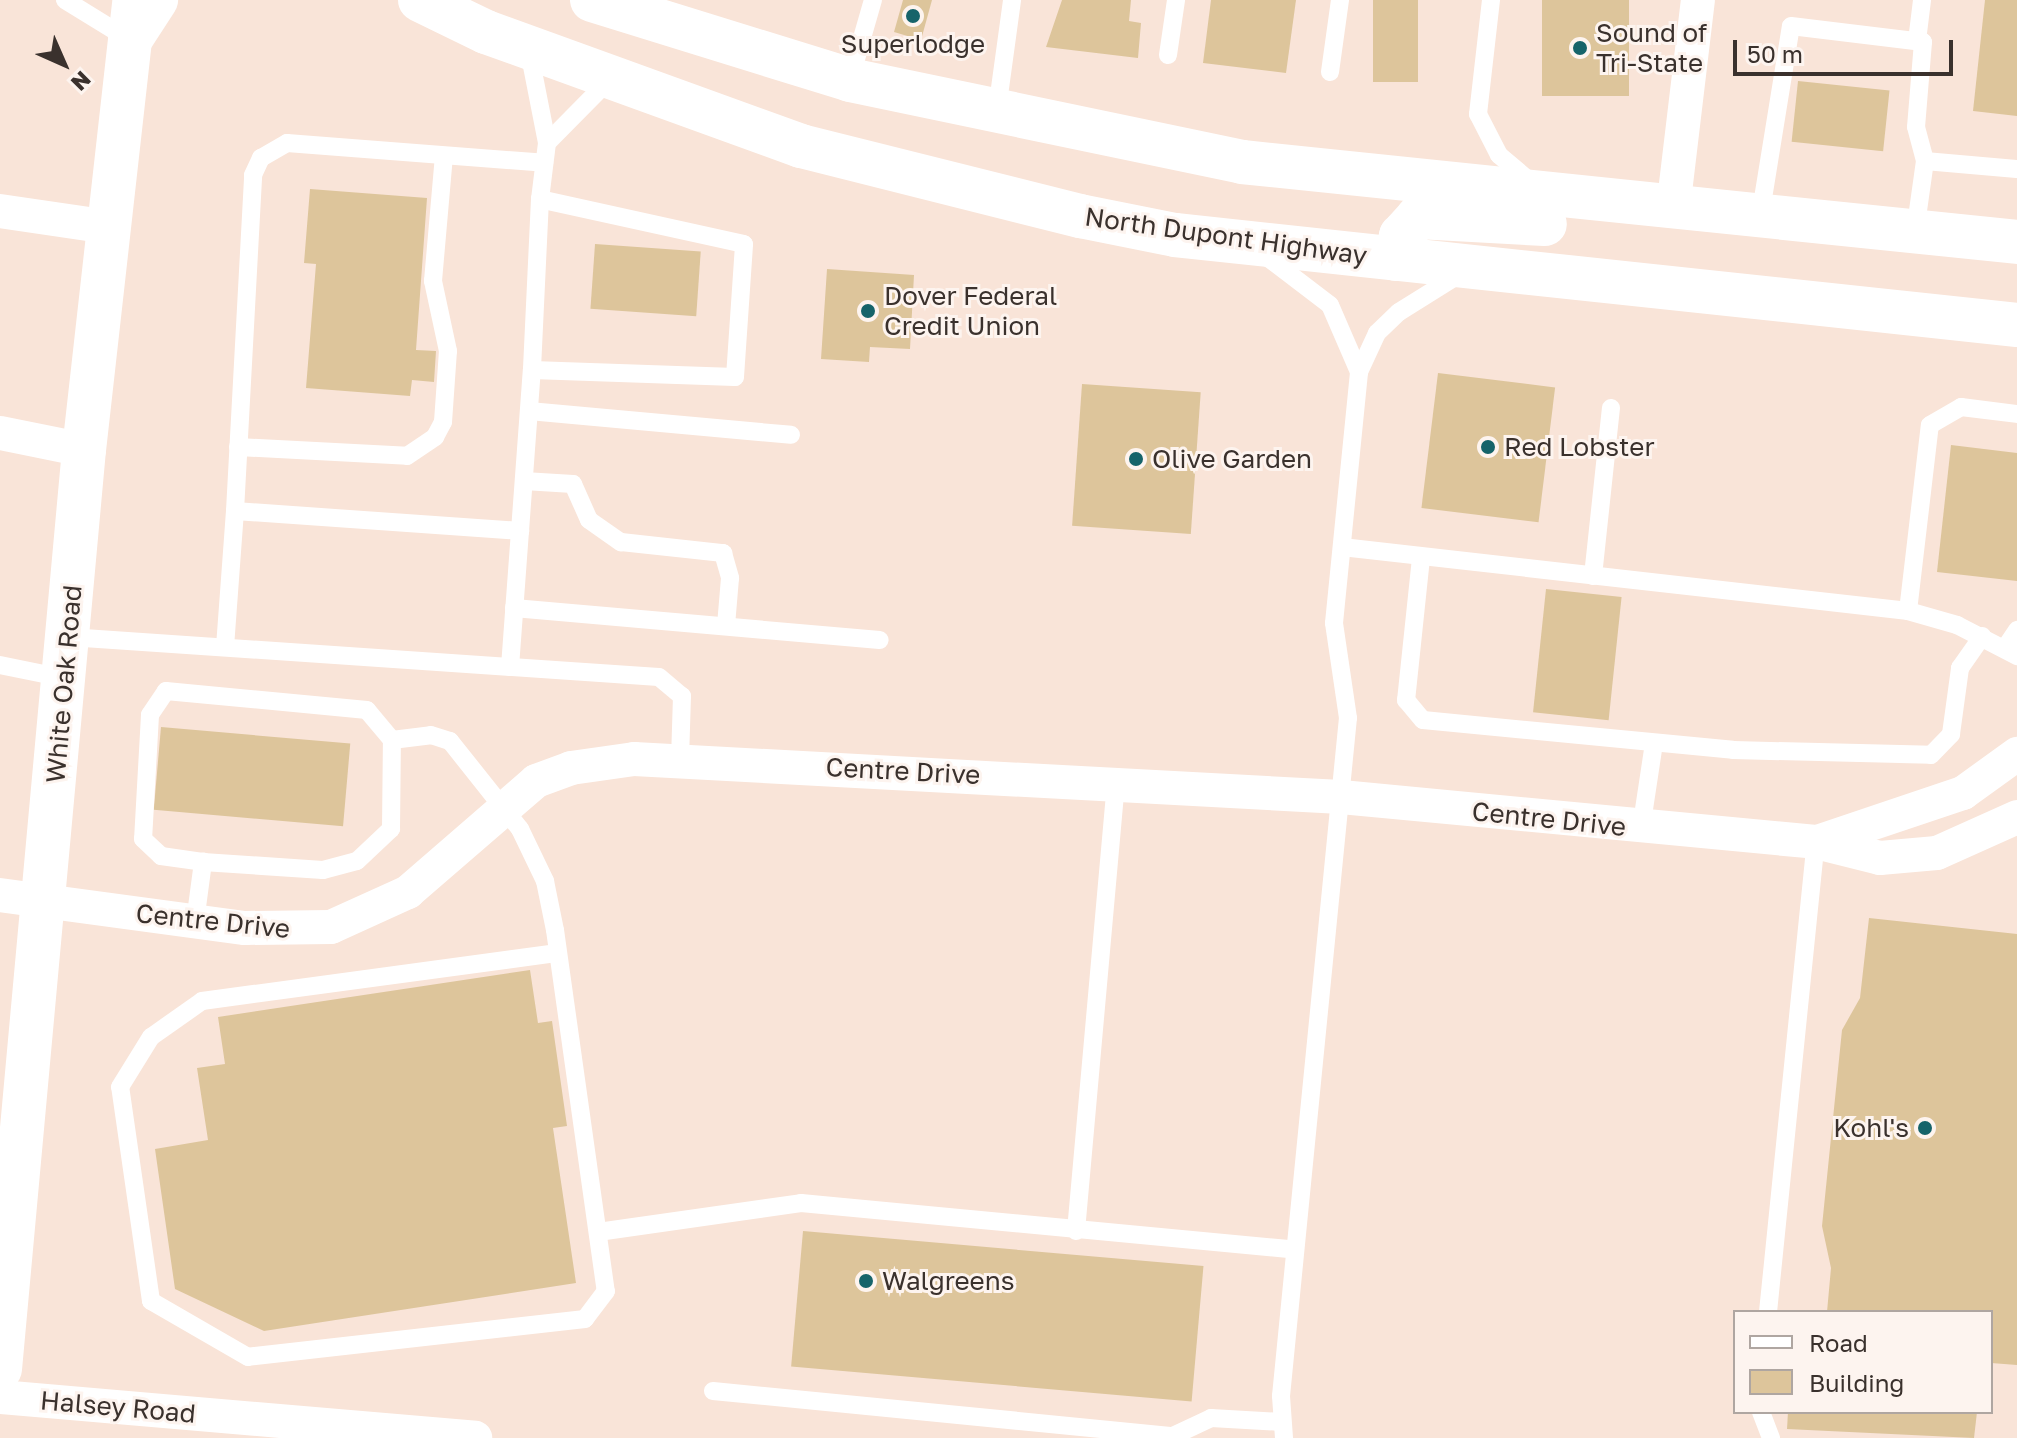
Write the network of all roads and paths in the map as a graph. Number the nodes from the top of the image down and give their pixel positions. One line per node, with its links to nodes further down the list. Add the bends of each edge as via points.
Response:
1 (65, 0): 13 (lane)
2 (156, 0): 13 (main road)
3 (420, 0): 15 (main road, North Dupont Highway)
4 (592, 0): 12 (main road)
5 (873, 0): 19 (lane)
6 (1012, 0): 20 (lane)
7 (1176, 0): 16 (lane)
8 (1340, 0): 17 (lane)
9 (1491, 0): 26 (lane, via 1478,114 1499,155)
10 (1698, 0): 28 (street)
11 (1922, 0): 14 (lane)
12 (649, 9): 19 (main road)
13 (132, 20): 31 (main road, White Oak Road)
14 (1917, 41): 23 (lane, via 1923,42 1916,127); 30 (lane, via 1791,26)
15 (529, 48): 18 (main road, North Dupont Highway); 21 (lane)
16 (1168, 55)
17 (1330, 72)
18 (611, 78): 21 (lane); 34 (main road, North Dupont Highway, via 801,146 967,191)
19 (850, 80): 20 (main road)
20 (997, 113): 26 (main road, via 1242,162)
21 (547, 143): 24 (lane)
22 (444, 156): 24 (lane); 45 (lane, via 287,143 261,158 253,175); 45 (lane, via 433,281 448,351 443,422 435,437 407,456)
23 (1925, 161): 25 (lane); 32 (lane)
24 (544, 163): 27 (lane)
25 (2017, 169)
26 (1547, 195): 28 (main road)
27 (540, 199): 38 (lane); 38 (lane, via 744,244 735,377)
28 (1673, 209): 30 (main road); 35 (main road, via 1629,231 1418,217 1401,236)
29 (0, 211): 31 (street)
30 (1760, 217): 32 (main road)
31 (108, 227): 46 (main road, White Oak Road)
32 (1915, 232): 33 (main road)
33 (2017, 242)
34 (1246, 243): 35 (main road, North Dupont Highway); 39 (lane, via 1330,305)
35 (1396, 259): 36 (main road, North Dupont Highway)
36 (1476, 266): 37 (main road, North Dupont Highway); 39 (lane, via 1399,312 1377,333)
37 (2010, 327)
38 (532, 370): 41 (lane)
39 (1359, 372): 50 (lane)
40 (1611, 408): 52 (lane)
41 (529, 411): 44 (lane); 47 (lane)
42 (2017, 414): 54 (lane, via 1961,407 1930,425)
43 (0, 433): 46 (street)
44 (791, 435)
45 (238, 447): 48 (lane)
46 (84, 450): 61 (main road, White Oak Road)
47 (524, 481): 49 (lane); 55 (lane, via 573,484 604,534 723,553)
48 (235, 511): 49 (lane); 59 (lane)
49 (520, 531): 53 (lane)
50 (1342, 547): 51 (lane); 69 (lane, via 1334,623 1348,718)
51 (1421, 558): 52 (lane); 65 (lane, via 1406,700 1412,712 1423,720)
52 (1593, 576): 54 (lane)
53 (514, 608): 55 (lane); 63 (lane)
54 (1908, 611): 57 (lane)
55 (726, 626): 58 (lane)
56 (2017, 630): 60 (lane)
57 (1982, 636): 60 (lane); 65 (lane, via 1960,668 1951,734 1931,755)
58 (880, 640)
59 (225, 647): 61 (lane); 63 (lane)
60 (2011, 652)
61 (67, 658): 62 (lane); 76 (main road, White Oak Road)
62 (0, 665)
63 (510, 667): 67 (lane, via 659,677 672,684 685,714)
64 (392, 740): 70 (lane, via 431,735 450,741); 74 (lane, via 391,829 357,861 323,870); 74 (lane, via 367,710 166,691 150,715 143,839 161,856)
65 (1654, 743): 72 (lane)
66 (2017, 754): 73 (street, Centre Drive, via 1963,793)
67 (680, 761): 68 (street, Centre Drive); 70 (street, Centre Drive, via 571,768)
68 (1116, 780): 69 (street, Centre Drive); 79 (lane)
69 (1341, 797): 72 (street, Centre Drive); 81 (lane)
70 (501, 805): 77 (street, Centre Drive, via 438,868 370,913 291,932); 78 (lane, via 536,855)
71 (2017, 817): 73 (street, Centre Drive, via 1971,841 1909,858)
72 (1641, 829): 73 (street, Centre Drive)
73 (1816, 842): 82 (lane)
74 (203, 862): 77 (lane)
75 (0, 895): 76 (street, Centre Drive)
76 (43, 902): 77 (street, Centre Drive); 83 (main road, White Oak Road)
77 (195, 922)
78 (558, 953): 80 (lane); 80 (lane, via 202,1001 151,1037 120,1087 122,1102 151,1301 248,1357 585,1319 606,1291)
79 (1076, 1231): 80 (lane, via 801,1203); 81 (lane)
80 (598, 1232)
81 (1294, 1250): 87 (lane)
82 (1768, 1310)
83 (0, 1369)
84 (713, 1391): 87 (lane, via 1173,1436 1211,1418)
85 (0, 1397): 88 (street, Halsey Road)
86 (1762, 1414): 89 (lane)
87 (1283, 1430)
88 (475, 1438)
89 (1771, 1438)

